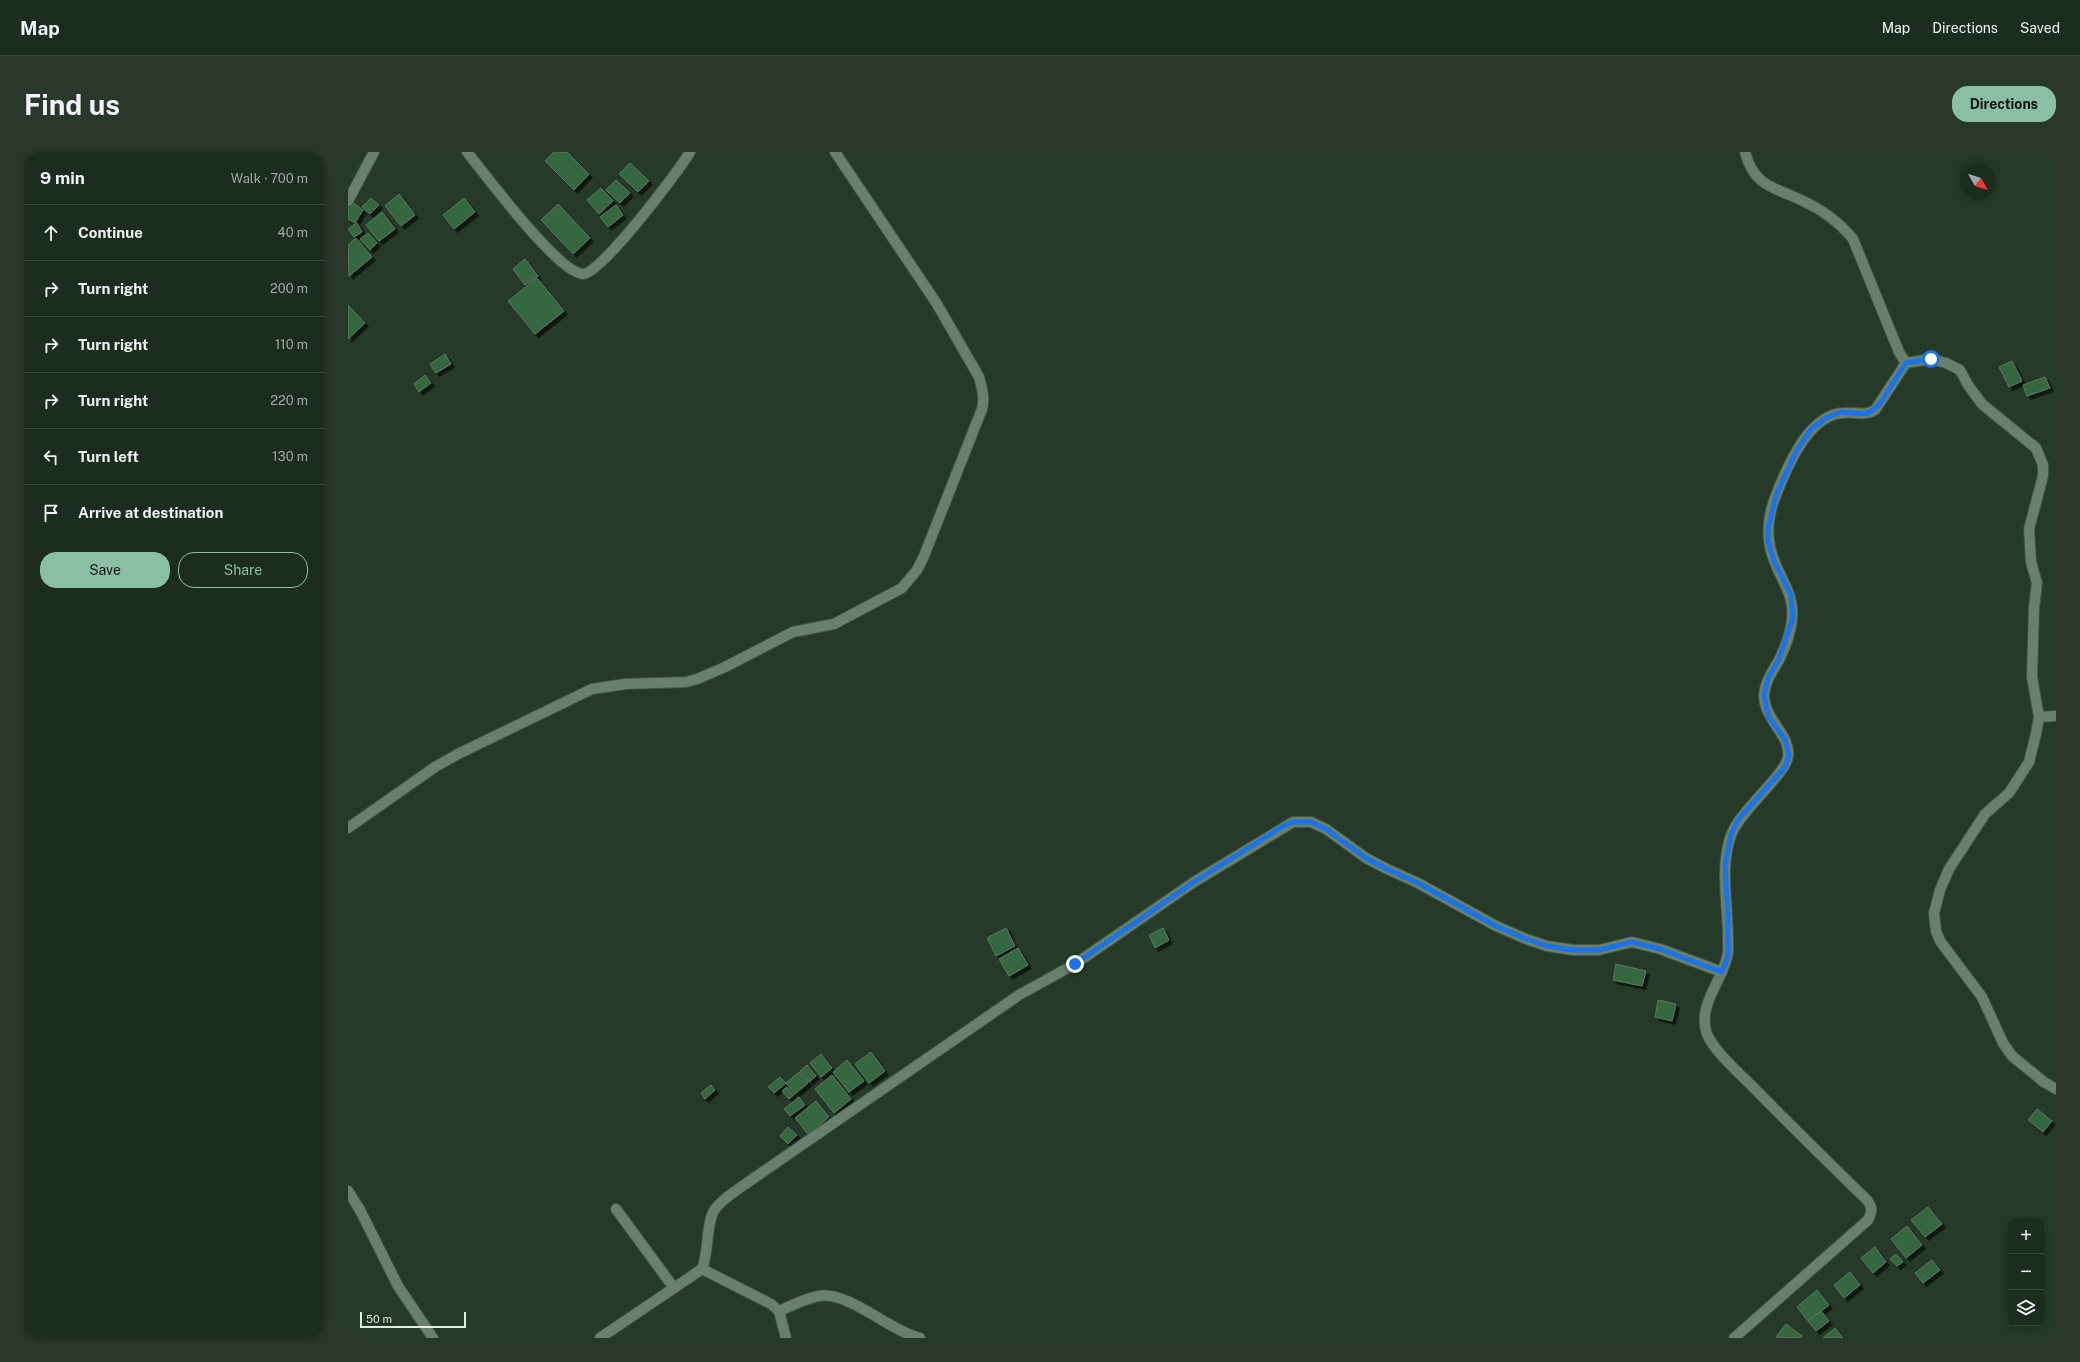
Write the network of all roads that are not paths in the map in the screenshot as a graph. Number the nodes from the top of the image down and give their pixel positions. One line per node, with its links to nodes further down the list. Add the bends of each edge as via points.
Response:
1 (374, 152): 6 (street)
2 (466, 152): 3 (street, via 544,245 568,267 585,275 610,254 666,188)
3 (690, 152)
4 (835, 152): 10 (street, via 937,304 982,386 984,404 978,421 924,556 910,580 902,588 834,624 793,632 697,679 592,689 435,767)
5 (1745, 152): 7 (street, via 1749,166 1770,188 1801,200 1823,213 1842,226 1853,239 1899,352)
6 (348, 201)
7 (1906, 363): 8 (street, via 1931,359 1960,370 1982,404 2028,440 2041,458 2043,476 2029,528 2031,562 2037,583 2032,677); 11 (street, via 1875,410 1867,414 1841,412 1826,418 1811,429 1796,452 1777,493 1768,528 1768,541 1774,561 1791,595 1793,618 1779,659 1768,678 1764,695 1768,716 1785,739 1789,755 1785,767 1738,820 1731,835 1725,865 1728,956)
8 (2039, 716): 9 (street); 12 (street, via 2029,762 2009,793 1985,814 1949,869 1934,913 1940,941 1982,997 2003,1043 2012,1056)
9 (2056, 716)
10 (348, 828)
11 (1722, 972): 15 (street, via 1660,949 1632,942 1599,950 1573,950 1547,946 1526,939 1366,858 1326,829 1311,822 1293,822 1194,882 1075,964 1019,995 727,1198 715,1209 711,1218 706,1259); 22 (street, via 1706,1008 1705,1023 1708,1036 1726,1059 1872,1207 1868,1220)
12 (2056, 1089)
13 (348, 1191): 18 (street, via 398,1286)
14 (616, 1209): 16 (street)
15 (702, 1269): 16 (street); 17 (street, via 763,1299)
16 (674, 1288): 19 (street)
17 (779, 1311): 20 (street); 21 (street, via 819,1296 828,1296 853,1304)
18 (433, 1338)
19 (600, 1338)
20 (786, 1338)
21 (920, 1338)
22 (1734, 1338)

